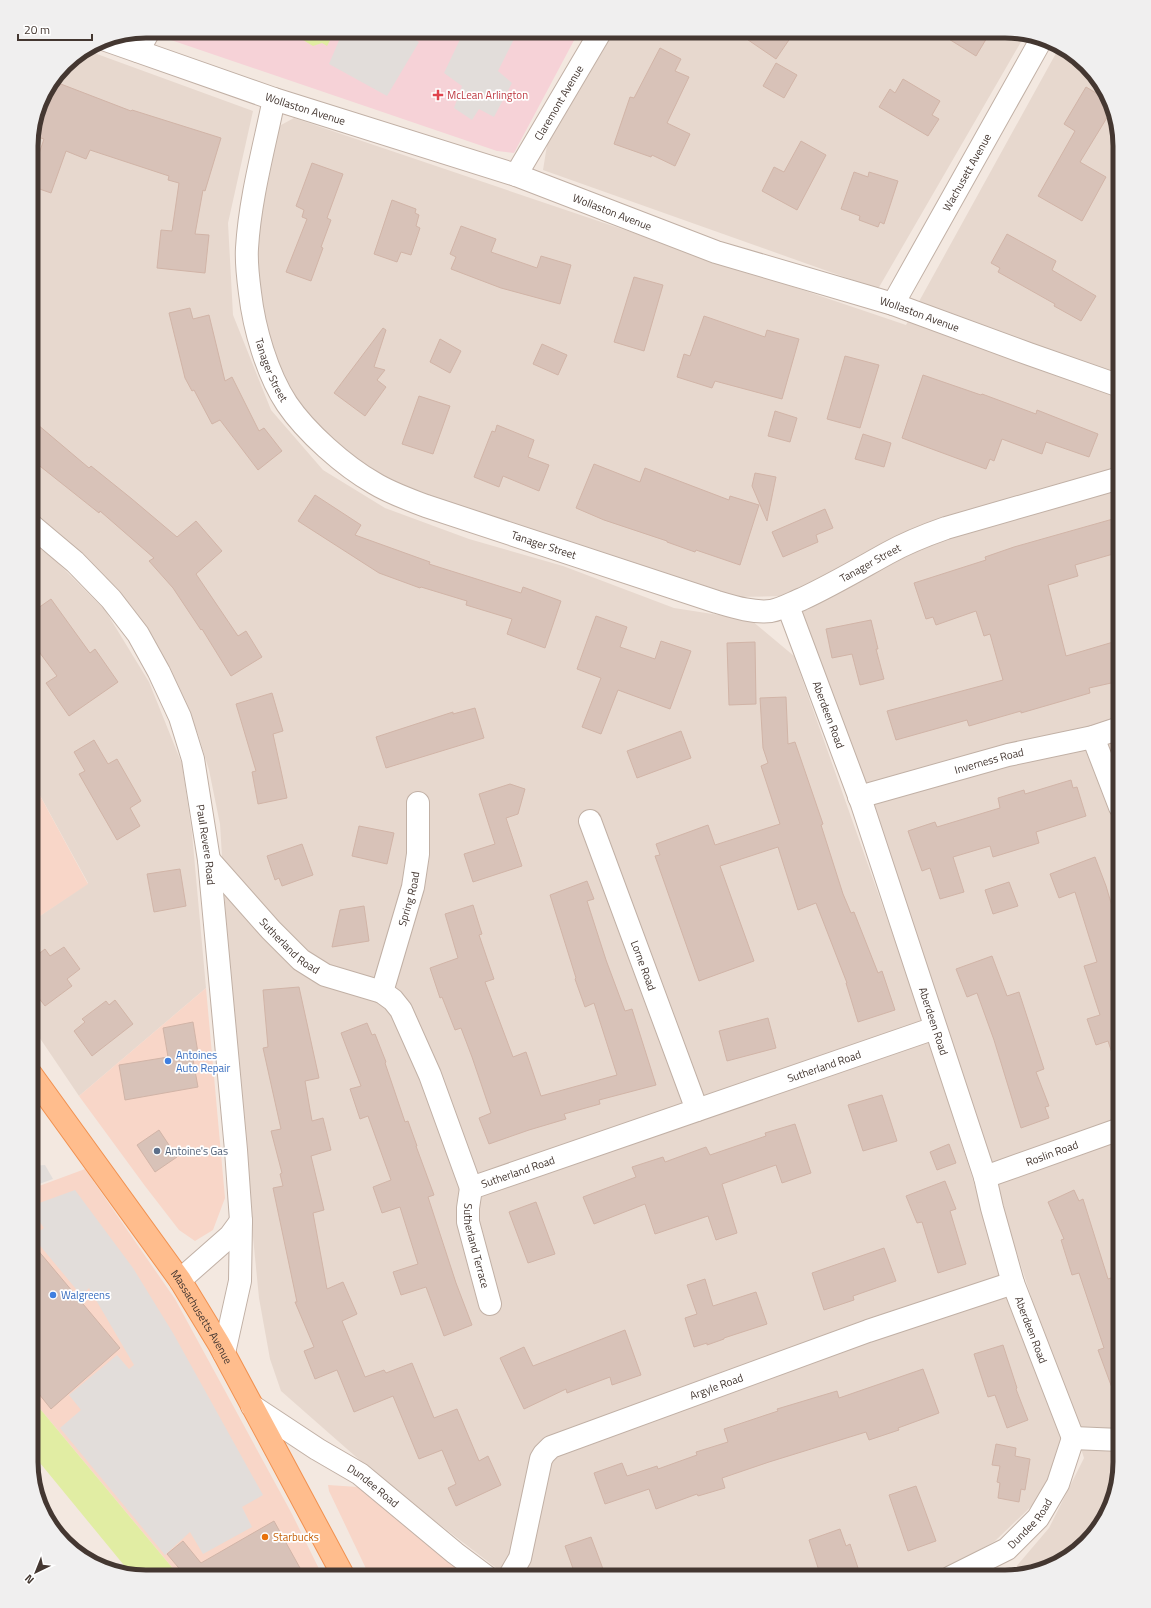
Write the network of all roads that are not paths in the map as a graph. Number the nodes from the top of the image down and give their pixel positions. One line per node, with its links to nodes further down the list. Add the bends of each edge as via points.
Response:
1 (145, 38): 5 (street)
2 (596, 38): 7 (street, Claremont Avenue)
3 (115, 43): 5 (street, Wollaston Avenue)
4 (1039, 44): 8 (street, Wachusett Avenue)
5 (138, 51): 6 (street, Wollaston Avenue)
6 (274, 99): 7 (street, Wollaston Avenue); 12 (street, Tanager Street, via 246,250 252,314 276,384 302,422 323,444 373,483 426,506 717,602 746,610 771,611)
7 (516, 175): 8 (street, Wollaston Avenue, via 716,252)
8 (893, 304): 9 (street, Wollaston Avenue)
9 (1113, 384)
10 (1113, 480): 12 (street, Tanager Street, via 927,535)
11 (38, 530): 19 (street, Paul Revere Road, via 75,562 111,599 138,634 159,672 180,717 193,759)
12 (788, 606): 16 (street, Aberdeen Road)
13 (1113, 730): 14 (street, Inverness Road)
14 (1094, 737): 15 (street); 16 (street, Inverness Road, via 1008,755)
15 (1113, 788)
16 (859, 797): 21 (street, Aberdeen Road)
17 (418, 803): 20 (street, Spring Road, via 418,854 413,887)
18 (590, 821): 23 (street, Lorne Road)
19 (210, 860): 20 (street, Sutherland Road, via 301,960 325,975); 27 (street, Paul Revere Road)
20 (382, 992): 26 (street, Sutherland Road, via 401,1010 430,1075)
21 (935, 1028): 23 (street, Sutherland Road); 25 (street, Aberdeen Road)
22 (38, 1084): 28 (main road, Massachusetts Avenue)
23 (697, 1110): 26 (street, Sutherland Road)
24 (1113, 1131): 25 (street, Roslin Road)
25 (984, 1177): 29 (street, Aberdeen Road)
26 (471, 1188): 30 (street, Sutherland Terrace, via 468,1222)
27 (241, 1221): 28 (street, via 230,1236); 31 (street, Paul Revere Road, via 240,1280)
28 (180, 1280): 31 (main road, Massachusetts Avenue)
29 (1013, 1283): 33 (street, Aberdeen Road); 37 (street, Argyle Road, via 868,1331 551,1447 541,1459 520,1558)
30 (490, 1304)
31 (224, 1353): 32 (main road, Massachusetts Avenue)
32 (252, 1406): 35 (main road, Massachusetts Avenue); 36 (street, Dundee Road, via 360,1474)
33 (1073, 1438): 34 (street); 38 (street, Dundee Road, via 1058,1484 1038,1518 1007,1548)
34 (1113, 1440)
35 (340, 1570)
36 (478, 1570)
37 (513, 1570)
38 (965, 1570)

